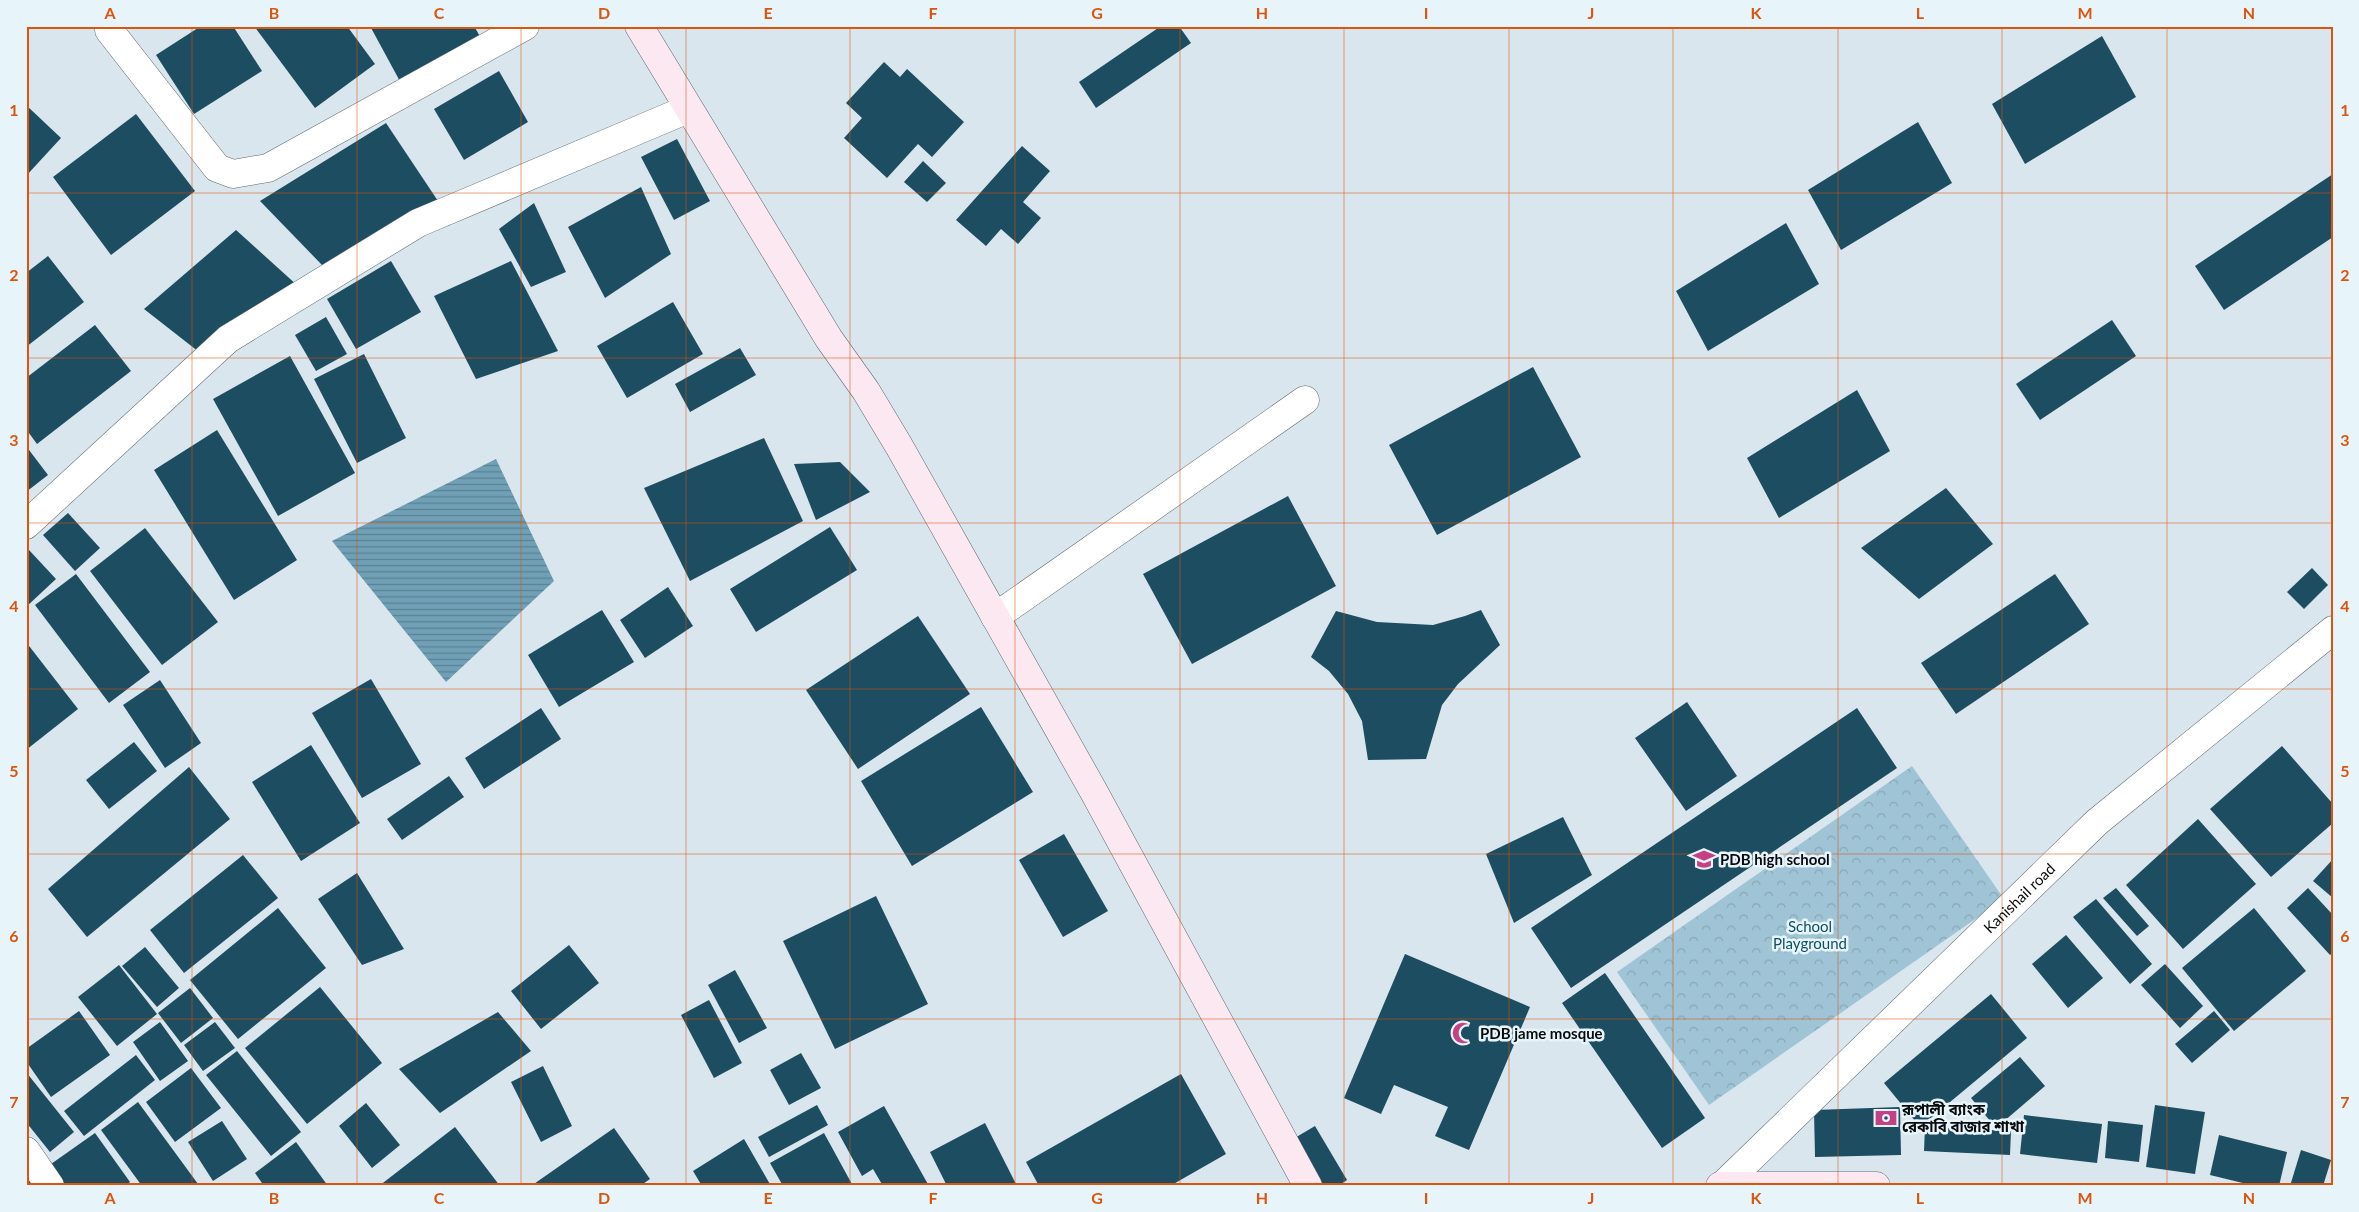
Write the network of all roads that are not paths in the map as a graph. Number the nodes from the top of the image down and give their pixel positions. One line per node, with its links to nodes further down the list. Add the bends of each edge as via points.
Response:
1 (525, 26): 3 (street, via 268,168 232,174 217,168)
2 (639, 26): 4 (street)
3 (109, 30)
4 (688, 109): 6 (street, via 418,223 228,340); 7 (street, via 829,339 866,391)
5 (1305, 400): 7 (street)
6 (26, 525)
7 (995, 617): 12 (street)
8 (2333, 630): 10 (street, Kanishail road, via 2097,822)
9 (26, 1151): 11 (street)
10 (1722, 1185): 13 (street)
11 (50, 1186)
12 (1308, 1186)
13 (1876, 1186)

